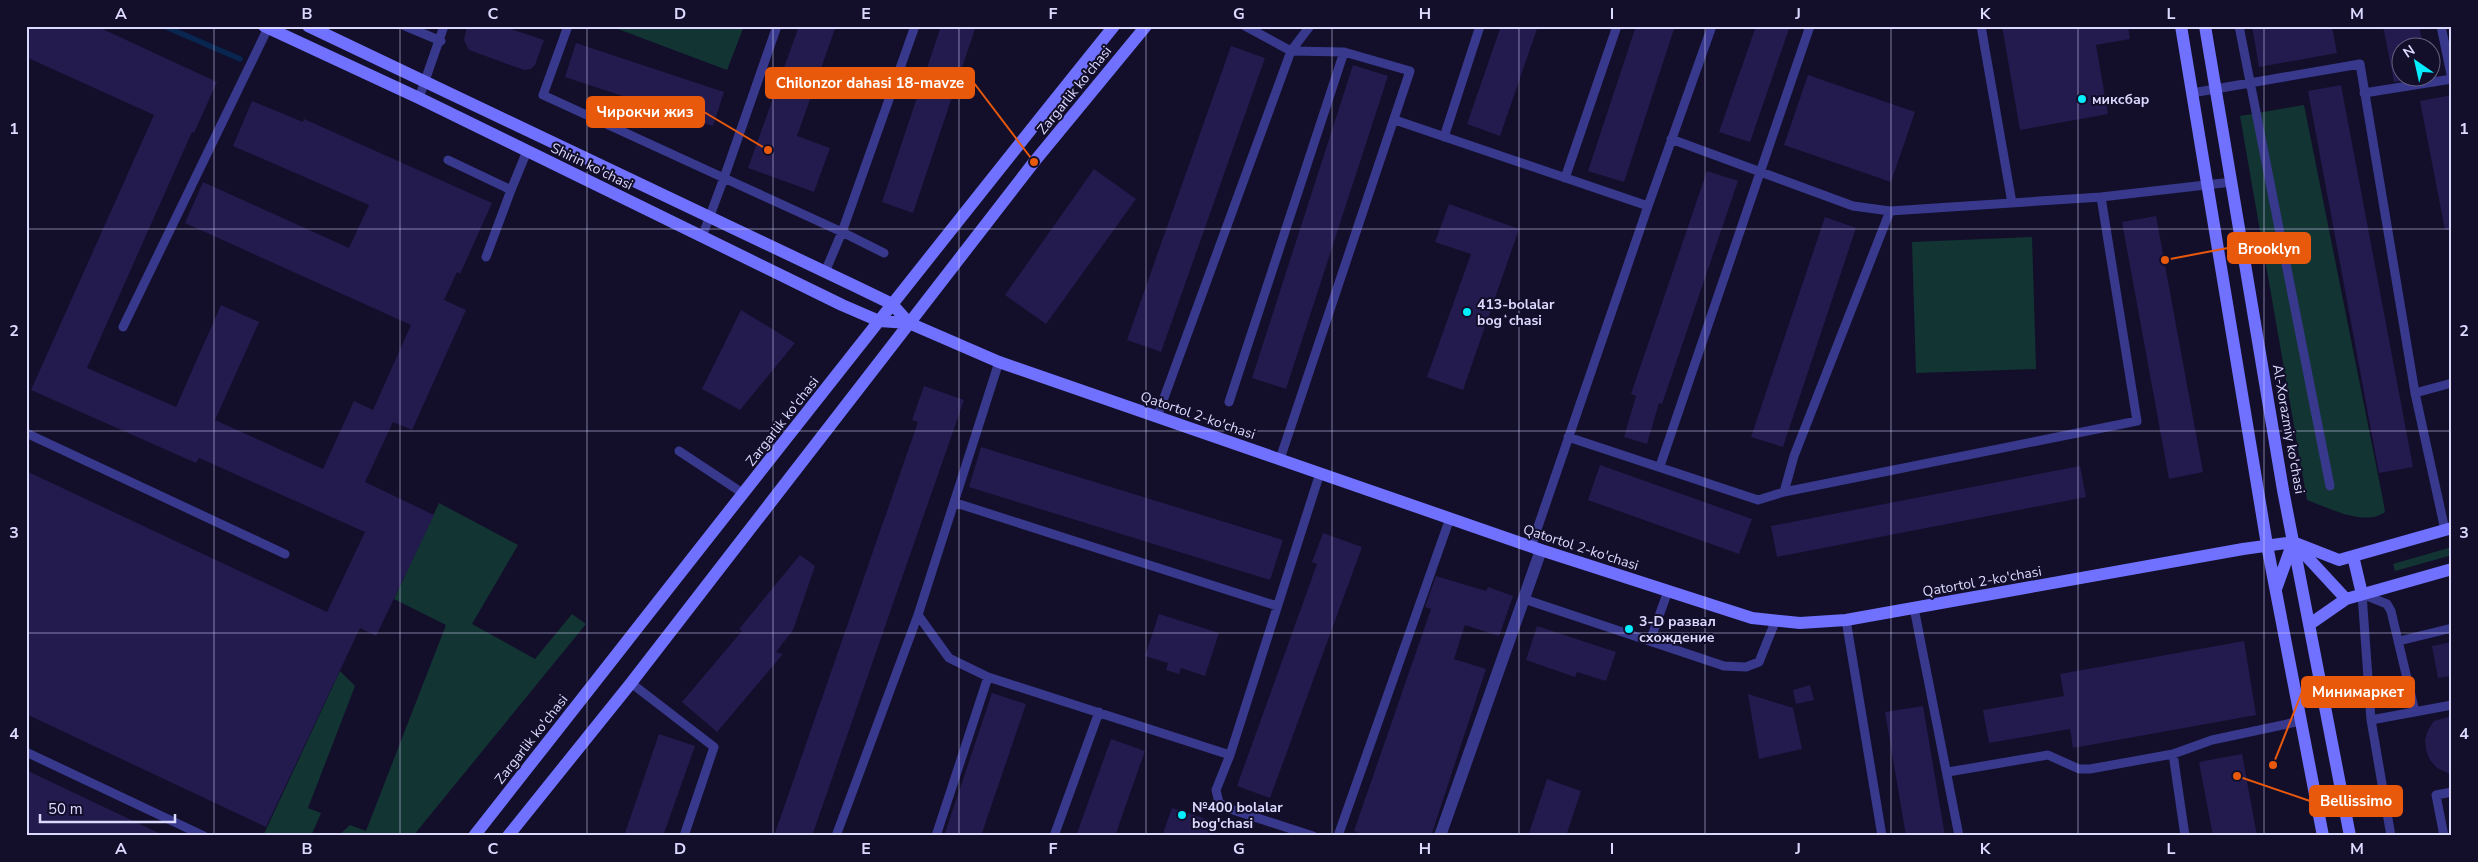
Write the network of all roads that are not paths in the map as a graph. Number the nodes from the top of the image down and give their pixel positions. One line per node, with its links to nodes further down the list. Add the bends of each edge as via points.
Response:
1 (405, 26): 21 (lane)
2 (444, 26): 21 (lane)
3 (568, 26): 38 (lane, via 543,95)
4 (777, 26): 38 (lane)
5 (915, 26): 48 (lane)
6 (1114, 26): 53 (main road, Zargarlik ko'chasi)
7 (1146, 26): 55 (main road, Zargarlik ko'chasi, via 1034,162)
8 (1244, 26): 23 (lane)
9 (1310, 26): 23 (lane)
10 (1480, 26): 33 (lane)
11 (1617, 26): 39 (lane)
12 (1712, 26): 34 (lane)
13 (1810, 26): 37 (lane)
14 (1981, 26): 44 (lane)
15 (2180, 26): 29 (main road)
16 (2205, 26): 28 (main road, Al-Xorazmiy ko'chasi)
17 (2239, 26): 27 (lane)
18 (2441, 26): 25 (lane)
19 (266, 27): 22 (main road, Shirin ko'chasi); 56 (lane)
20 (315, 28): 22 (lane); 26 (main road, Shirin ko'chasi)
21 (441, 40): 26 (lane)
22 (309, 48): 31 (main road, Shirin ko'chasi)
23 (1291, 50): 24 (lane); 61 (lane)
24 (1344, 52): 32 (lane, via 1410,71); 60 (lane)
25 (2452, 79): 30 (lane)
26 (426, 82): 31 (lane); 47 (main road, Shirin ko'chasi)
27 (2249, 83): 28 (lane); 30 (lane, via 2360,64); 68 (lane)
28 (2216, 89): 29 (lane); 40 (main road, Al-Xorazmiy ko'chasi)
29 (2192, 93): 41 (main road)
30 (2364, 93): 59 (lane)
31 (419, 98): 35 (main road, Shirin ko'chasi)
32 (1395, 120): 33 (lane); 65 (lane)
33 (1444, 137): 39 (lane)
34 (1671, 139): 37 (lane); 45 (lane)
35 (526, 151): 42 (lane); 49 (main road, Shirin ko'chasi)
36 (448, 160): 42 (lane)
37 (1760, 172): 46 (lane, via 1854,206); 66 (lane)
38 (724, 178): 47 (lane); 48 (lane)
39 (1565, 178): 45 (lane)
40 (2232, 182): 41 (lane); 74 (main road, Al-Xorazmiy ko'chasi)
41 (2207, 186): 43 (lane); 75 (main road)
42 (511, 190): 51 (lane)
43 (2100, 197): 44 (lane); 69 (lane, via 2137,421)
44 (2012, 203): 46 (lane)
45 (1648, 206): 63 (lane)
46 (1890, 211): 69 (lane, via 1794,456)
47 (710, 217): 49 (lane); 52 (main road, Shirin ko'chasi)
48 (842, 232): 50 (lane); 52 (lane)
49 (702, 237): 54 (main road, Shirin ko'chasi)
50 (884, 253)
51 (486, 257)
52 (825, 272): 53 (main road, Shirin ko'chasi)
53 (892, 304): 54 (main road, Zargarlik ko'chasi); 55 (main road, Qatortol 2-ko'chasi)
54 (879, 322): 55 (main road, Shirin ko'chasi); 70 (main road, Zargarlik ko'chasi)
55 (910, 323): 57 (main road, Qatortol 2-ko'chasi); 95 (main road, Zargarlik ko'chasi)
56 (123, 327)
57 (999, 362): 61 (main road, Qatortol 2-ko'chasi); 71 (lane)
58 (2452, 383): 59 (lane)
59 (2415, 393): 73 (lane)
60 (1229, 402)
61 (1157, 417): 65 (main road, Qatortol 2-ko'chasi)
62 (26, 433): 77 (lane)
63 (1568, 437): 66 (lane); 76 (lane)
64 (679, 451): 70 (lane)
65 (1280, 460): 67 (main road, Qatortol 2-ko'chasi)
66 (1660, 466): 69 (lane, via 1758,500)
67 (1320, 474): 72 (main road, Qatortol 2-ko'chasi); 85 (lane)
68 (2330, 486)
69 (1784, 492)
70 (744, 494): 108 (main road, Zargarlik ko'chasi)
71 (956, 503): 85 (lane); 87 (lane)
72 (1450, 518): 76 (main road, Qatortol 2-ko'chasi); 115 (lane)
73 (2449, 529): 78 (main road, Qatortol 2-ko'chasi)
74 (2293, 542): 75 (main road, Qatortol 2-ko'chasi); 78 (main road, Qatortol 2-ko'chasi, via 2339,560); 80 (main road); 84 (main road); 90 (main road, Al-Xorazmiy ko'chasi)
75 (2267, 545): 80 (main road); 86 (main road, Qatortol 2-ko'chasi)
76 (1536, 548): 81 (main road, Qatortol 2-ko'chasi); 83 (street)
77 (285, 554)
78 (2353, 556): 82 (main road)
79 (2452, 569): 82 (main road)
80 (2276, 589): 100 (main road)
81 (1668, 591): 89 (main road, Qatortol 2-ko'chasi, via 1752,618); 93 (lane)
82 (2362, 594): 84 (main road); 92 (lane, via 2388,604); 99 (lane)
83 (1524, 598): 93 (lane); 116 (street)
84 (2346, 598): 90 (main road)
85 (1277, 606): 103 (lane)
86 (1914, 608): 88 (main road, Qatortol 2-ko'chasi); 104 (lane)
87 (918, 615): 94 (lane, via 949,658); 111 (lane)
88 (1846, 620): 89 (main road, Qatortol 2-ko'chasi); 117 (lane)
89 (1775, 622): 93 (lane, via 1759,662 1746,667 1724,666)
90 (2310, 624): 121 (main road, Al-Xorazmiy ko'chasi)
91 (2452, 628): 92 (lane)
92 (2399, 640): 98 (lane)
93 (1650, 641)
94 (988, 677): 97 (lane); 112 (lane)
95 (632, 683): 109 (main road, Zargarlik ko'chasi); 110 (lane, via 714,747)
96 (2452, 705): 98 (lane)
97 (1099, 712): 103 (lane); 113 (lane)
98 (2415, 712): 99 (lane)
99 (2371, 720): 122 (lane)
100 (2301, 721): 102 (lane, via 2212,740); 120 (main road)
101 (26, 752): 107 (lane)
102 (2172, 754): 104 (lane, via 2079,769 2048,755); 119 (lane)
103 (1230, 755): 106 (lane, via 1216,790 1219,803)
104 (1948, 772): 118 (lane)
105 (2452, 792): 123 (lane, via 2436,795)
106 (1300, 834): 114 (lane)
107 (204, 836)
108 (474, 836)
109 (508, 836)
110 (684, 836)
111 (836, 836)
112 (936, 836)
113 (1054, 836)
114 (1313, 836)
115 (1338, 836)
116 (1440, 836)
117 (1882, 836)
118 (1959, 836)
119 (2185, 836)
120 (2323, 836)
121 (2350, 836)
122 (2391, 836)
123 (2444, 836)

